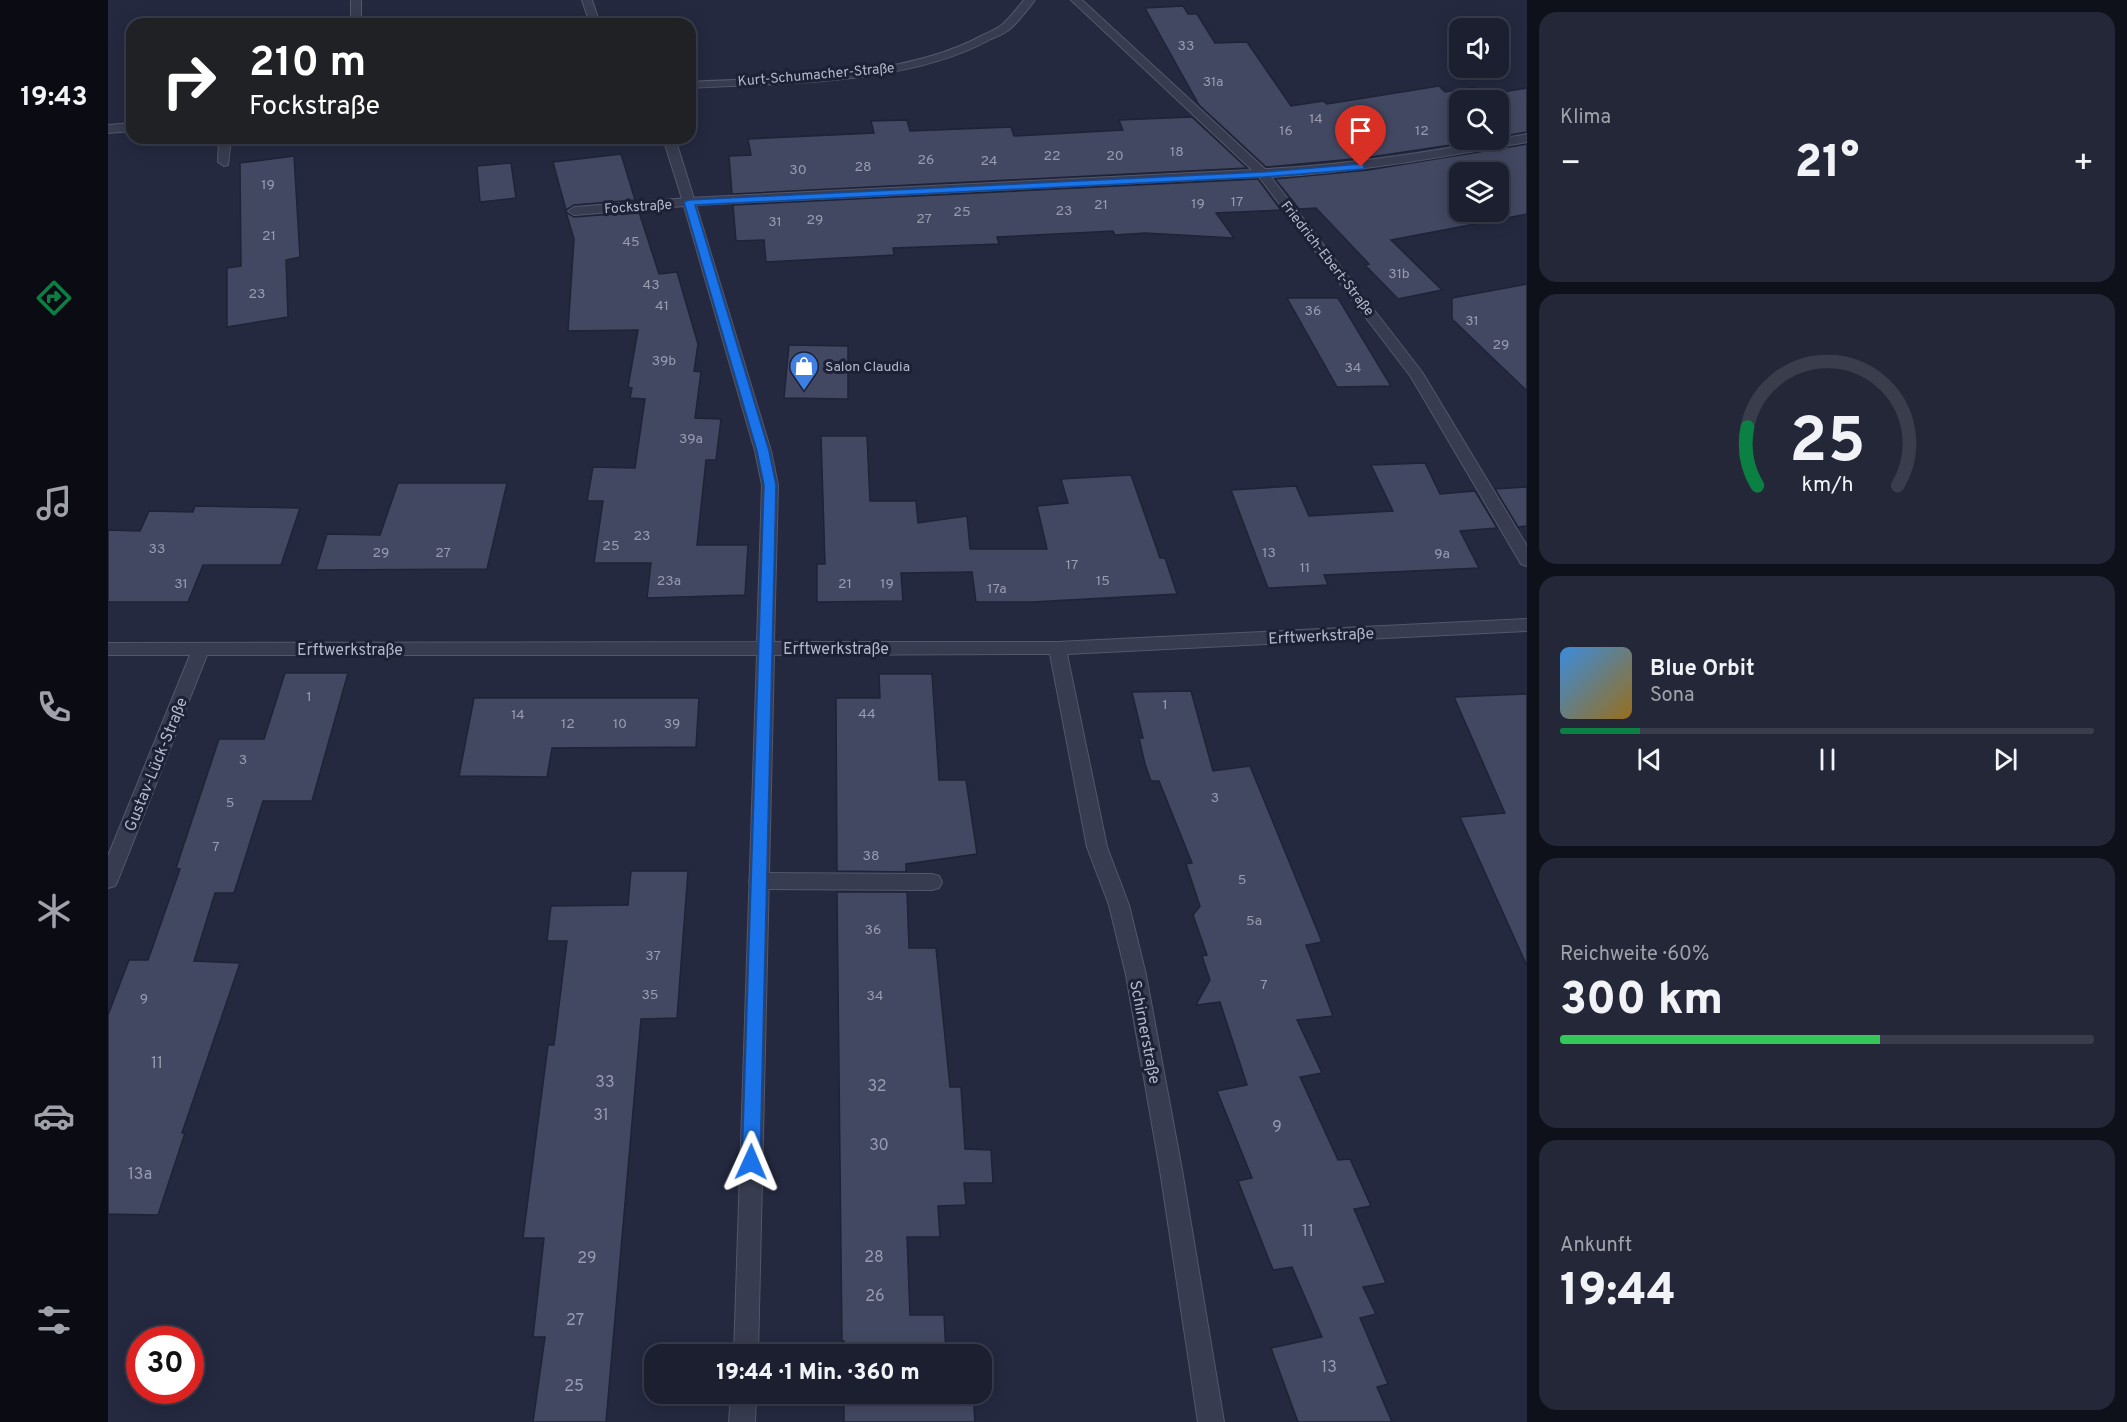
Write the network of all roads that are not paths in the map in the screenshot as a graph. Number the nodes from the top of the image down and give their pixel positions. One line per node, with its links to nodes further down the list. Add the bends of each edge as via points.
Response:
1 (356, 0): 5 (street)
2 (587, 0): 6 (street)
3 (1030, 0): 7 (street, Kurt-Schumacher-Straße, via 1017,18 986,39 918,63 859,72)
4 (1076, 0): 14 (street, Friedrich-Ebert-Straße)
5 (356, 18)
6 (593, 18)
7 (696, 85)
8 (126, 128): 9 (street)
9 (108, 129)
10 (1527, 138): 14 (street, Fockstraße, via 1361,167)
11 (225, 144): 13 (street)
12 (671, 144): 15 (street)
13 (224, 162)
14 (1263, 174): 15 (street, Fockstraße); 17 (street, Friedrich-Ebert-Straße, via 1417,375)
15 (689, 202): 16 (street, Fockstraße); 19 (street, via 767,470)
16 (574, 211)
17 (1527, 560)
18 (1527, 625): 20 (street, Erftwerkstraße)
19 (767, 648): 20 (street, Erftwerkstraße); 22 (street, Erftwerkstraße); 24 (street)
20 (1057, 648): 29 (street, Schirnerstraße, via 1097,847 1119,905 1136,975)
21 (108, 649): 22 (street, Erftwerkstraße)
22 (201, 649): 23 (street, Gustav-Lück-Straße)
23 (108, 879)
24 (759, 881): 25 (street); 26 (street)
25 (933, 882)
26 (746, 1344)
27 (743, 1404): 28 (street)
28 (742, 1422)
29 (1211, 1422)

